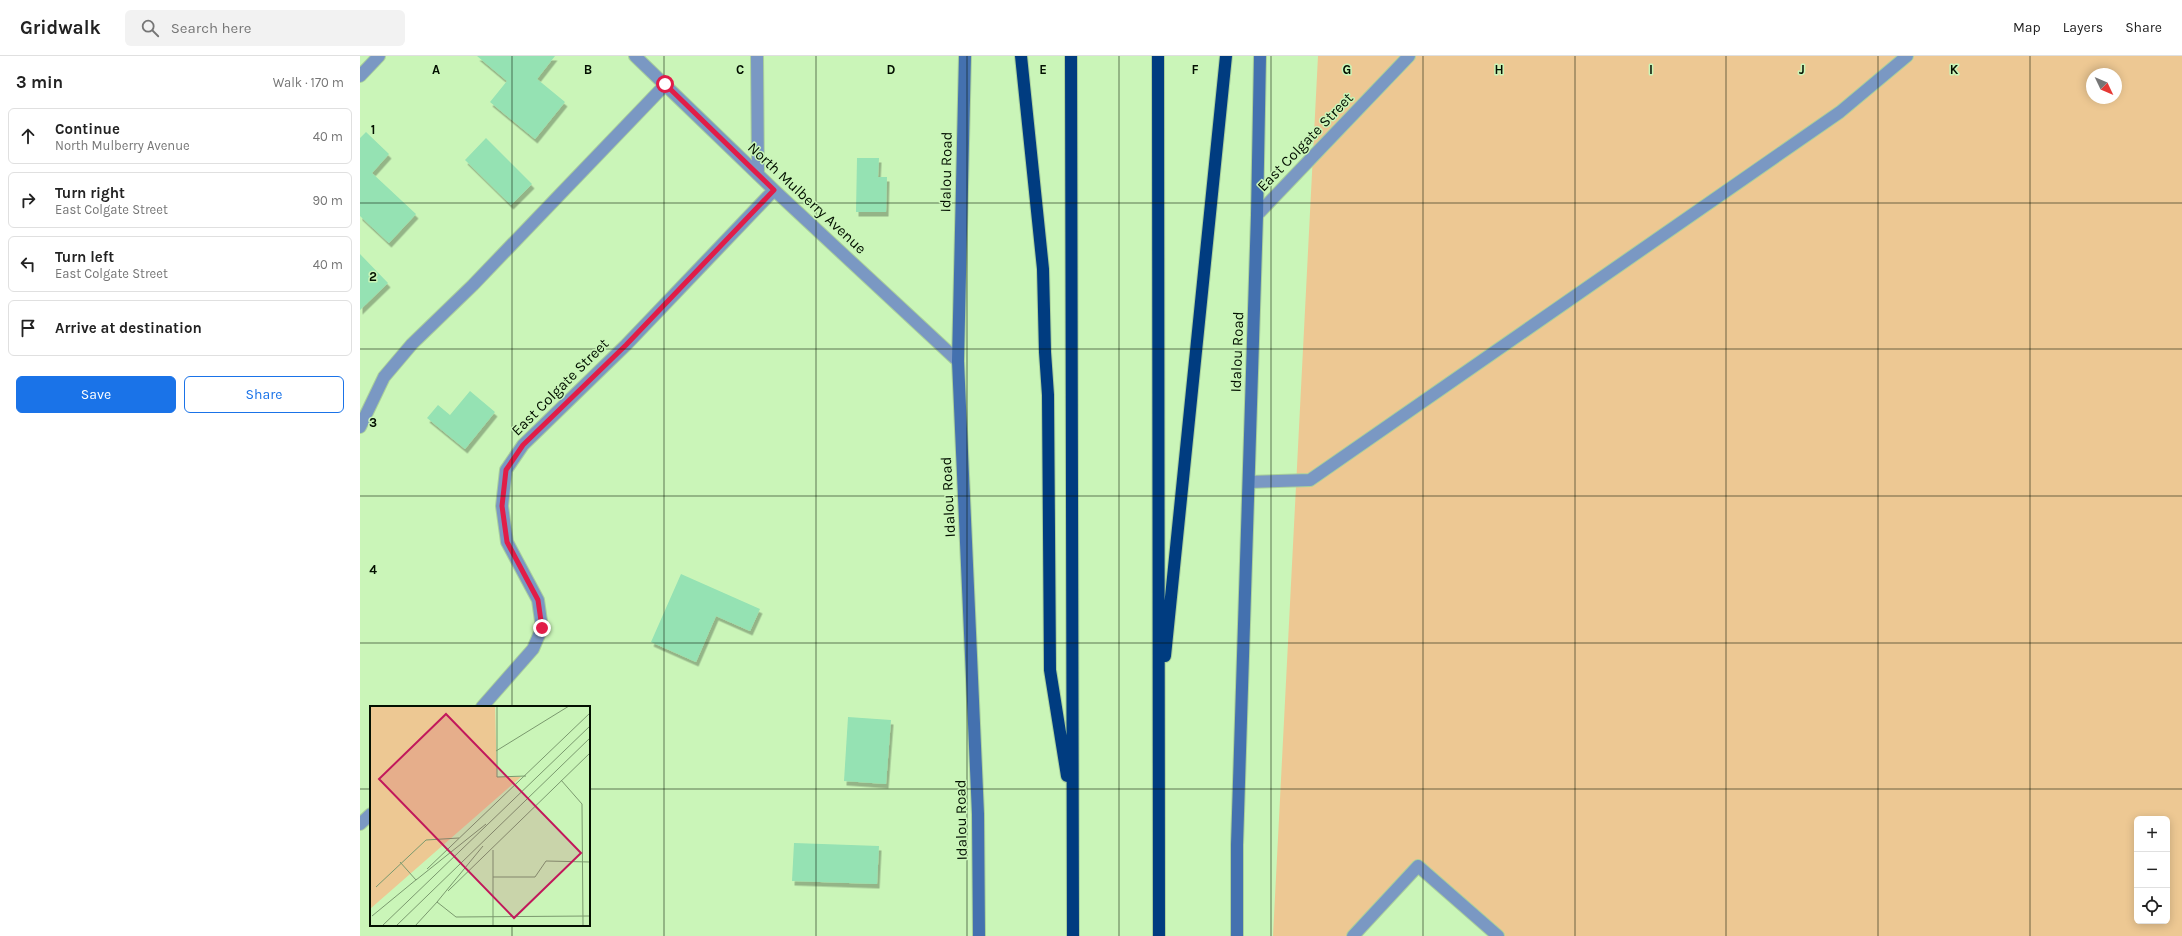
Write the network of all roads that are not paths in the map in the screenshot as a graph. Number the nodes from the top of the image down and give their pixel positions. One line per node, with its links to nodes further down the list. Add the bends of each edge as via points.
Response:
1 (378, 56): 12 (street)
2 (635, 56): 13 (street, North Mulberry Avenue)
3 (757, 56): 14 (street)
4 (964, 56): 17 (street, Idalou Road)
5 (1021, 56): 22 (highway, via 1043,269 1048,395 1050,670)
6 (1071, 56): 22 (highway)
7 (1158, 56): 21 (highway)
8 (1226, 56): 21 (highway)
9 (1260, 56): 16 (street, Idalou Road)
10 (1409, 56): 16 (street, East Colgate Street)
11 (1907, 56): 19 (street, via 1840,112 1310,480)
12 (360, 76)
13 (665, 84): 14 (street, North Mulberry Avenue); 18 (street, via 474,284 412,344 384,377)
14 (758, 174): 15 (street, North Mulberry Avenue)
15 (774, 190): 17 (street, North Mulberry Avenue); 20 (street, East Colgate Street, via 626,345 523,445 506,470 502,506 507,542 538,600 542,628 533,649)
16 (1257, 215): 19 (street, Idalou Road)
17 (958, 361): 26 (street, Idalou Road, via 978,814)
18 (360, 428)
19 (1248, 482): 29 (street, Idalou Road, via 1237,845)
20 (483, 706)
21 (1159, 723): 28 (highway)
22 (1073, 814): 27 (highway)
23 (370, 815): 24 (street)
24 (360, 824)
25 (1494, 935): 30 (street, via 1418,866)
26 (979, 936)
27 (1074, 936)
28 (1160, 936)
29 (1237, 936)
30 (1353, 936)

